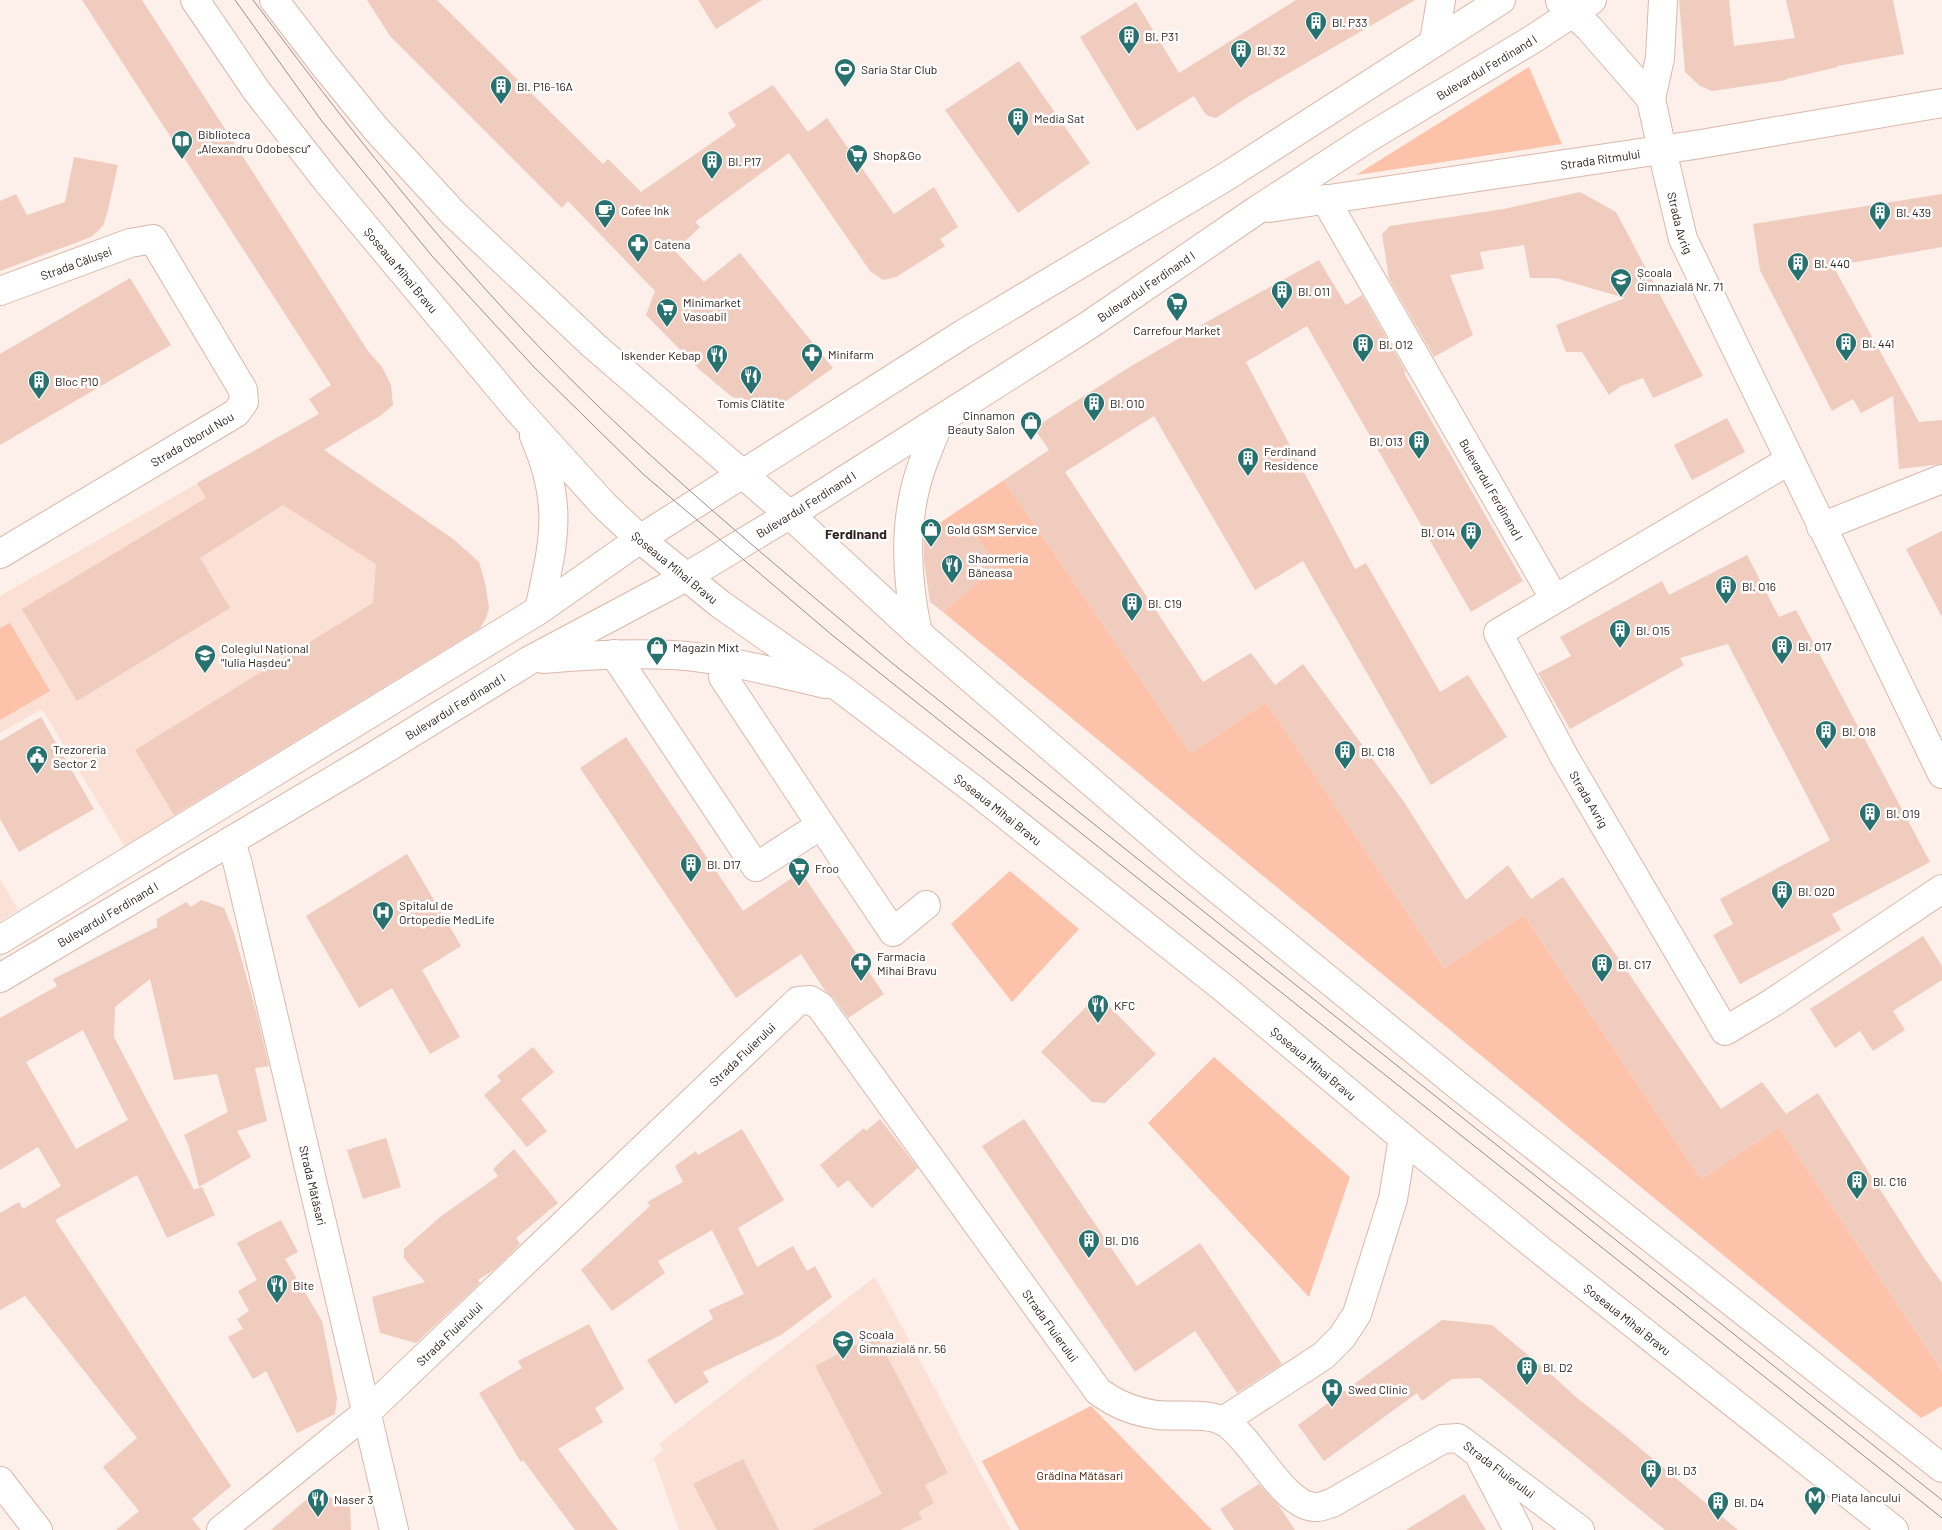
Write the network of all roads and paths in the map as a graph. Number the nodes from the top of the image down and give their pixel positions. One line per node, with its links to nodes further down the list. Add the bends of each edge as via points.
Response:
1 (195, 0): 15 (main road, Șoseaua Mihai Bravu, via 256,90 327,181)
2 (275, 0): 18 (main road, via 376,129 453,213 593,345)
3 (1441, 0): 7 (main road)
4 (1501, 0): 7 (main road)
5 (1663, 0): 8 (main road, via 1660,58)
6 (1574, 4): 8 (main road); 12 (main road, Bulevardul Ferdinand I, via 1533,39 1368,138)
7 (1434, 42): 18 (main road, via 1226,176 963,334)
8 (1651, 99): 10 (main road, Strada Avrig)
9 (1942, 103): 10 (main road, Strada Ritmului)
10 (1662, 150): 11 (main road, Strada Ritmului); 17 (main road, Strada Avrig, via 1683,239)
11 (1325, 198): 12 (main road, Strada Ritmului); 25 (main road, Bulevardul Ferdinand I)
12 (1257, 210): 16 (main road, Bulevardul Ferdinand I, via 1089,325)
13 (153, 239): 14 (main road, Strada Călușei, via 130,243); 23 (main road, Strada Oborul Nou, via 243,390 244,402 236,413)
14 (0, 291)
15 (518, 410): 22 (main road, Șoseaua Mihai Bravu); 26 (main road, via 535,437 553,497 554,528)
16 (940, 421): 20 (main road, Bulevardul Ferdinand I); 27 (main road, via 923,461 910,530 909,571)
17 (1790, 460): 21 (main road, Strada Avrig); 25 (main road, Strada Avrig)
18 (743, 475): 20 (main road); 22 (main road)
19 (1942, 479): 21 (main road)
20 (790, 515): 24 (main road, Bulevardul Ferdinand I); 27 (main road)
21 (1821, 527): 33 (main road, Strada Avrig)
22 (640, 539): 24 (main road, Șoseaua Mihai Bravu); 26 (main road)
23 (0, 554)
24 (686, 577): 29 (main road, Bulevardul Ferdinand I); 32 (main road, Șoseaua Mihai Bravu)
25 (1554, 598): 37 (main road, Strada Avrig, via 1498,633 1565,758 1725,1031)
26 (539, 610): 30 (main road)
27 (918, 633): 45 (main road, via 1189,866 1446,1076)
28 (614, 654): 29 (main road); 32 (main road, via 716,660); 35 (main road, via 756,867)
29 (530, 660): 30 (main road); 36 (main road, Bulevardul Ferdinand I)
30 (446, 666): 39 (main road)
31 (723, 677): 35 (main road)
32 (840, 688): 41 (main road, Șoseaua Mihai Bravu, via 1167,943)
33 (1935, 746): 34 (main road, Strada Avrig)
34 (1942, 774)
35 (821, 825): 38 (main road, via 893,932)
36 (231, 841): 40 (main road, Bulevardul Ferdinand I); 42 (main road, Strada Mătăsari)
37 (1942, 889)
38 (926, 905)
39 (0, 940)
40 (0, 978)
41 (1403, 1138): 43 (main road, via 1393,1199 1357,1314 1342,1337 1323,1356); 52 (main road, Șoseaua Mihai Bravu)
42 (366, 1413): 43 (main road, Strada Fluierului, via 798,1001 810,1000 820,1006 1098,1391 1109,1400 1140,1411); 48 (main road, Strada Fluierului); 49 (main road, Strada Mătăsari)
43 (1223, 1421): 44 (main road, Strada Fluierului, via 1237,1432 1291,1496 1315,1508 1332,1503 1443,1439 1458,1438)
44 (1477, 1450): 50 (main road); 51 (main road, Strada Fluierului)
45 (1942, 1468)
46 (0, 1481): 47 (main road)
47 (38, 1530)
48 (221, 1530)
49 (394, 1530)
50 (1518, 1530)
51 (1580, 1530)
52 (1894, 1530)

